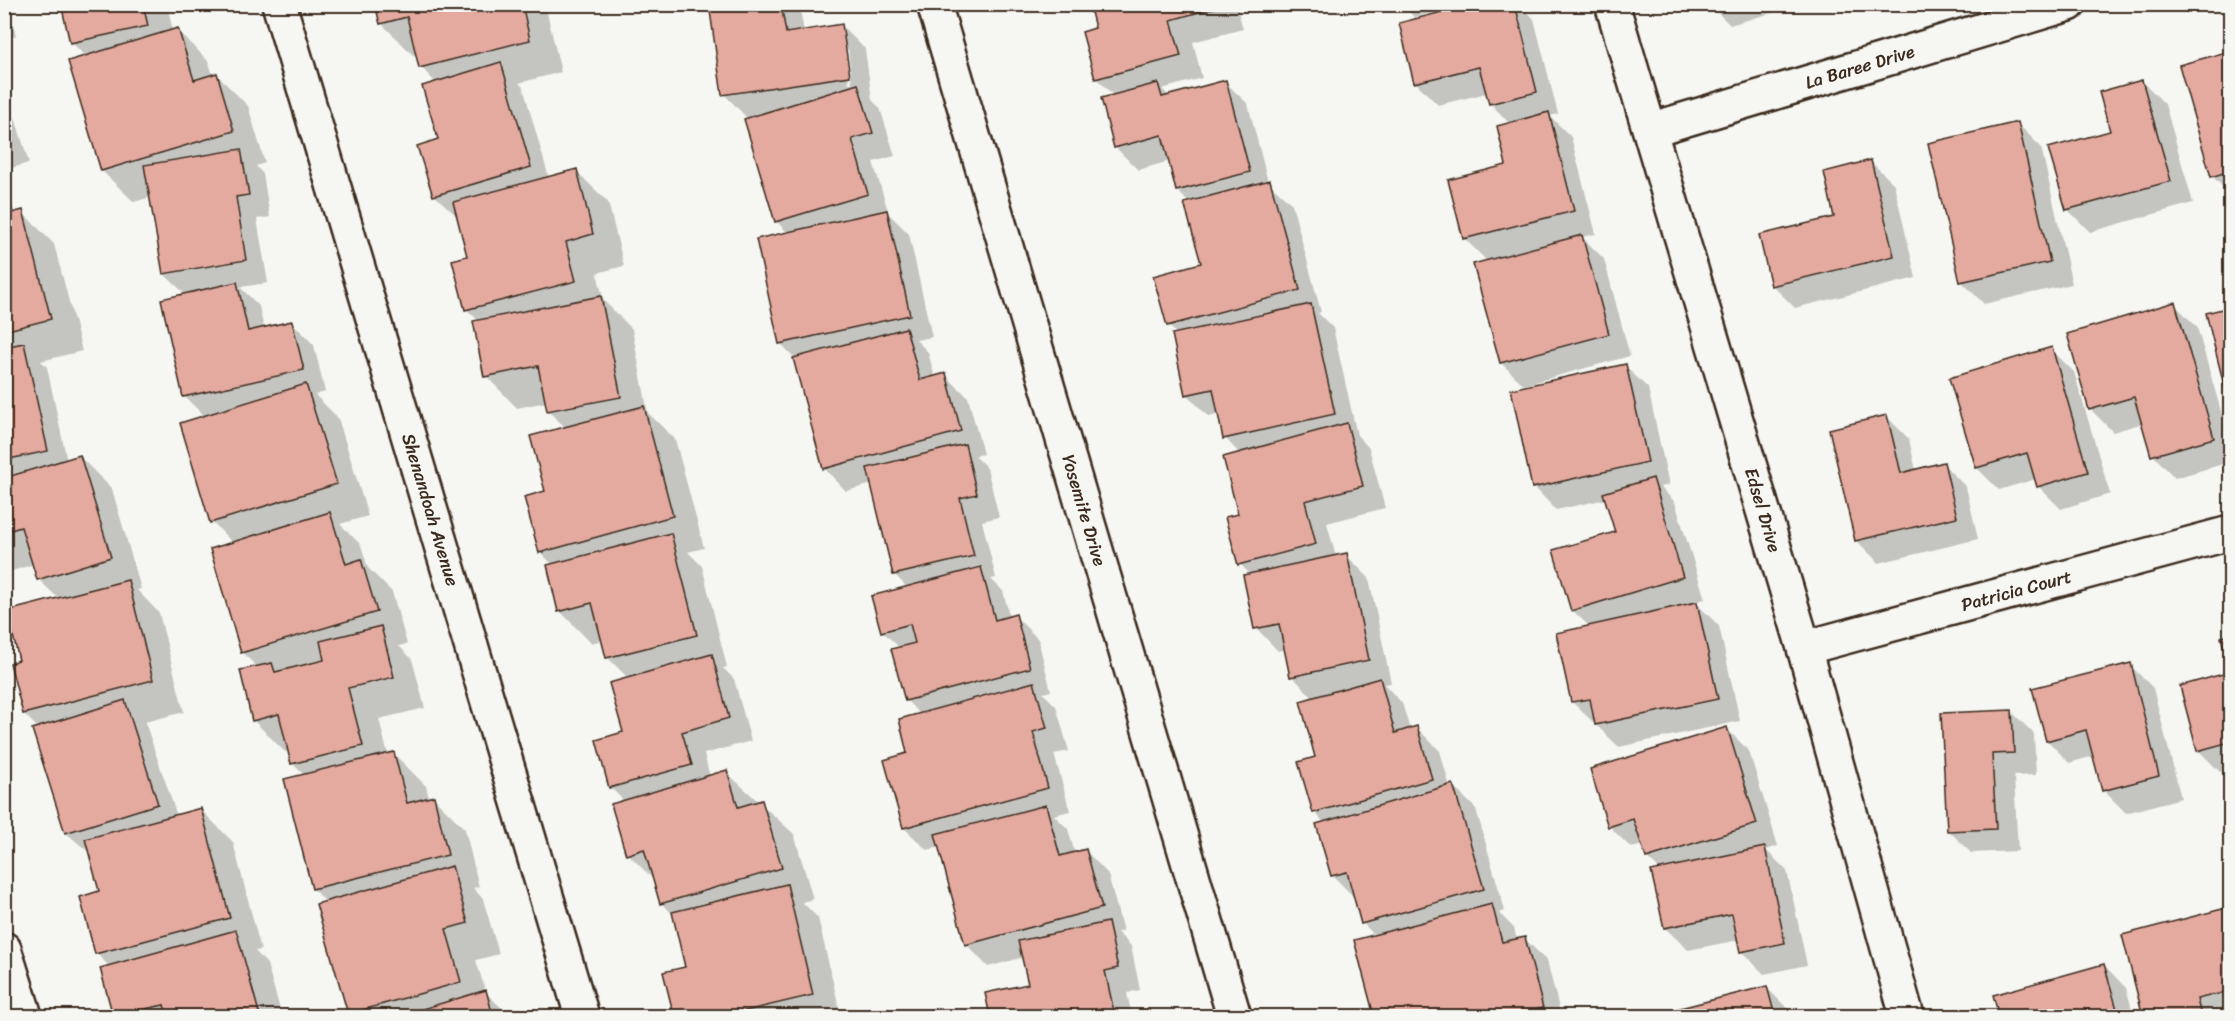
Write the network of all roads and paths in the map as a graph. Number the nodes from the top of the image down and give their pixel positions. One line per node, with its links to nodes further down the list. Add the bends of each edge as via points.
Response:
1 (279, 4): 10 (street, Shenandoah Avenue)
2 (934, 4): 11 (street, Yosemite Drive)
3 (1612, 4): 5 (street, Edsel Drive)
4 (2068, 4): 5 (street, La Baree Drive)
5 (1650, 130): 7 (street, Edsel Drive)
6 (2230, 533): 7 (street, Patricia Court)
7 (1804, 648): 12 (street, Edsel Drive)
8 (4, 949): 9 (street)
9 (25, 1017)
10 (582, 1017)
11 (1234, 1017)
12 (1906, 1017)

